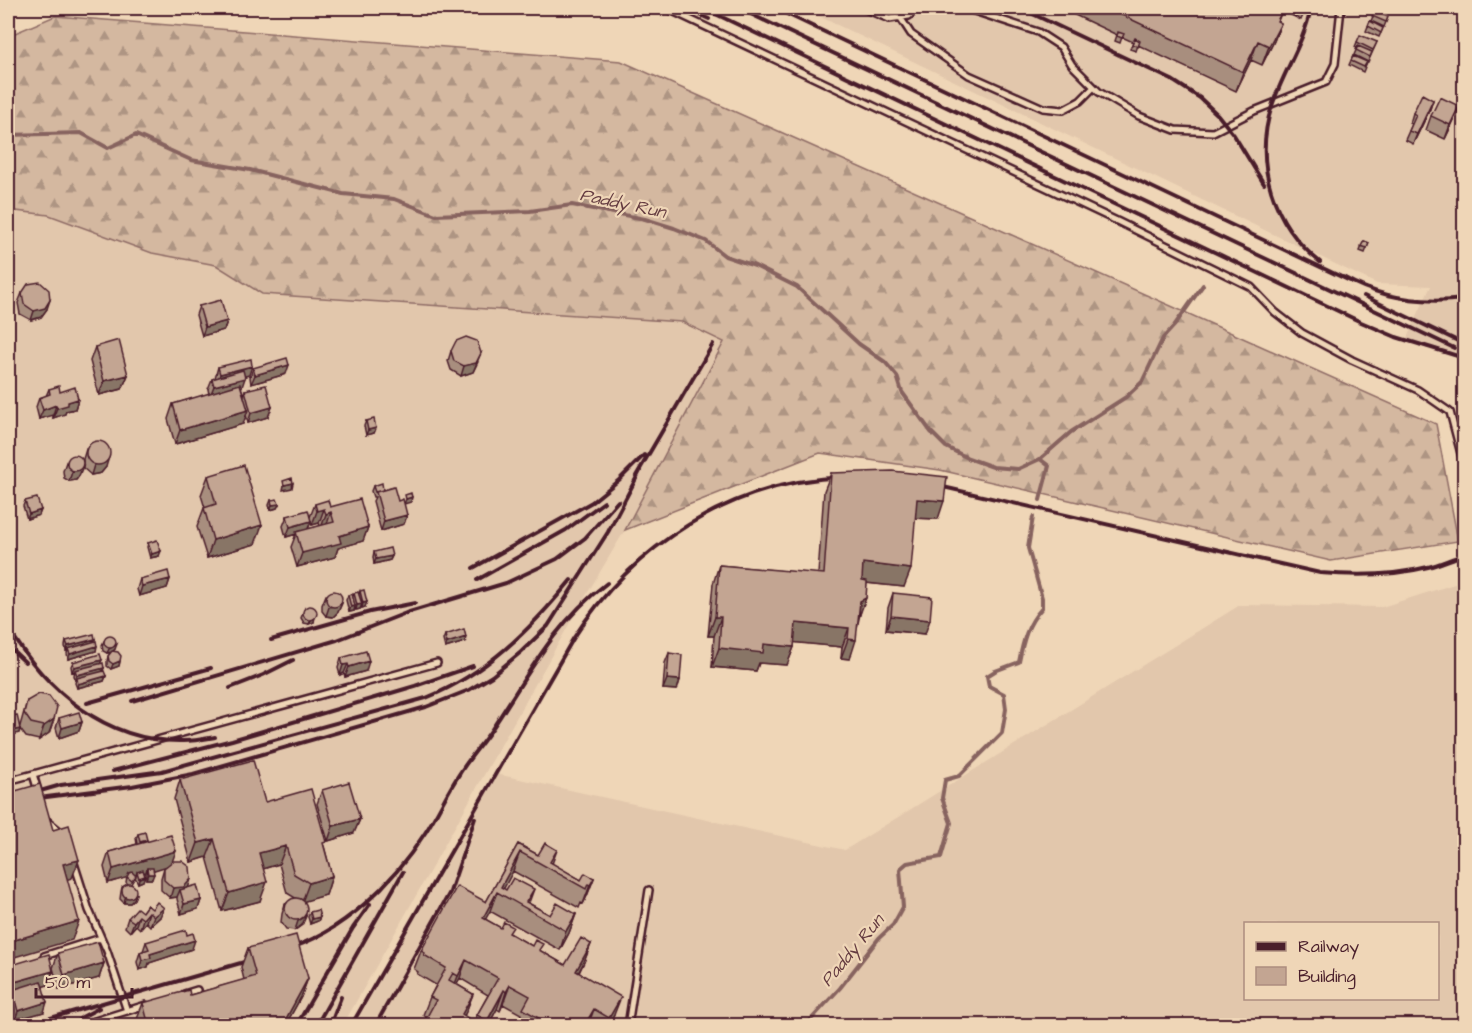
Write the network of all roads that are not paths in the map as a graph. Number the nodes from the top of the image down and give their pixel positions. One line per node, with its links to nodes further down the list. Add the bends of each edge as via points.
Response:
1 (666, 8): 8 (lane, via 1251,287 1302,333 1418,390 1450,412)
2 (862, 8): 6 (lane, via 889,19)
3 (916, 8): 6 (lane, via 909,16)
4 (965, 8): 7 (lane, via 1038,32 1061,47)
5 (1341, 8): 7 (lane, via 1335,64 1326,82 1212,132 1175,130 1139,116)
6 (900, 17): 7 (lane, via 911,34 969,75 1043,108 1063,110)
7 (1094, 87)
8 (1464, 465)
9 (437, 663): 10 (lane)
10 (33, 774): 11 (lane); 12 (lane)
11 (8, 781)
12 (40, 799)
13 (44, 810): 14 (lane, via 47,821)
14 (65, 835)
15 (72, 856): 17 (lane)
16 (649, 890): 24 (lane)
17 (101, 938): 18 (lane); 22 (lane)
18 (39, 957)
19 (197, 990): 20 (lane)
20 (177, 996)
21 (157, 1002): 22 (lane)
22 (127, 1011): 23 (lane)
23 (78, 1026)
24 (628, 1026)

